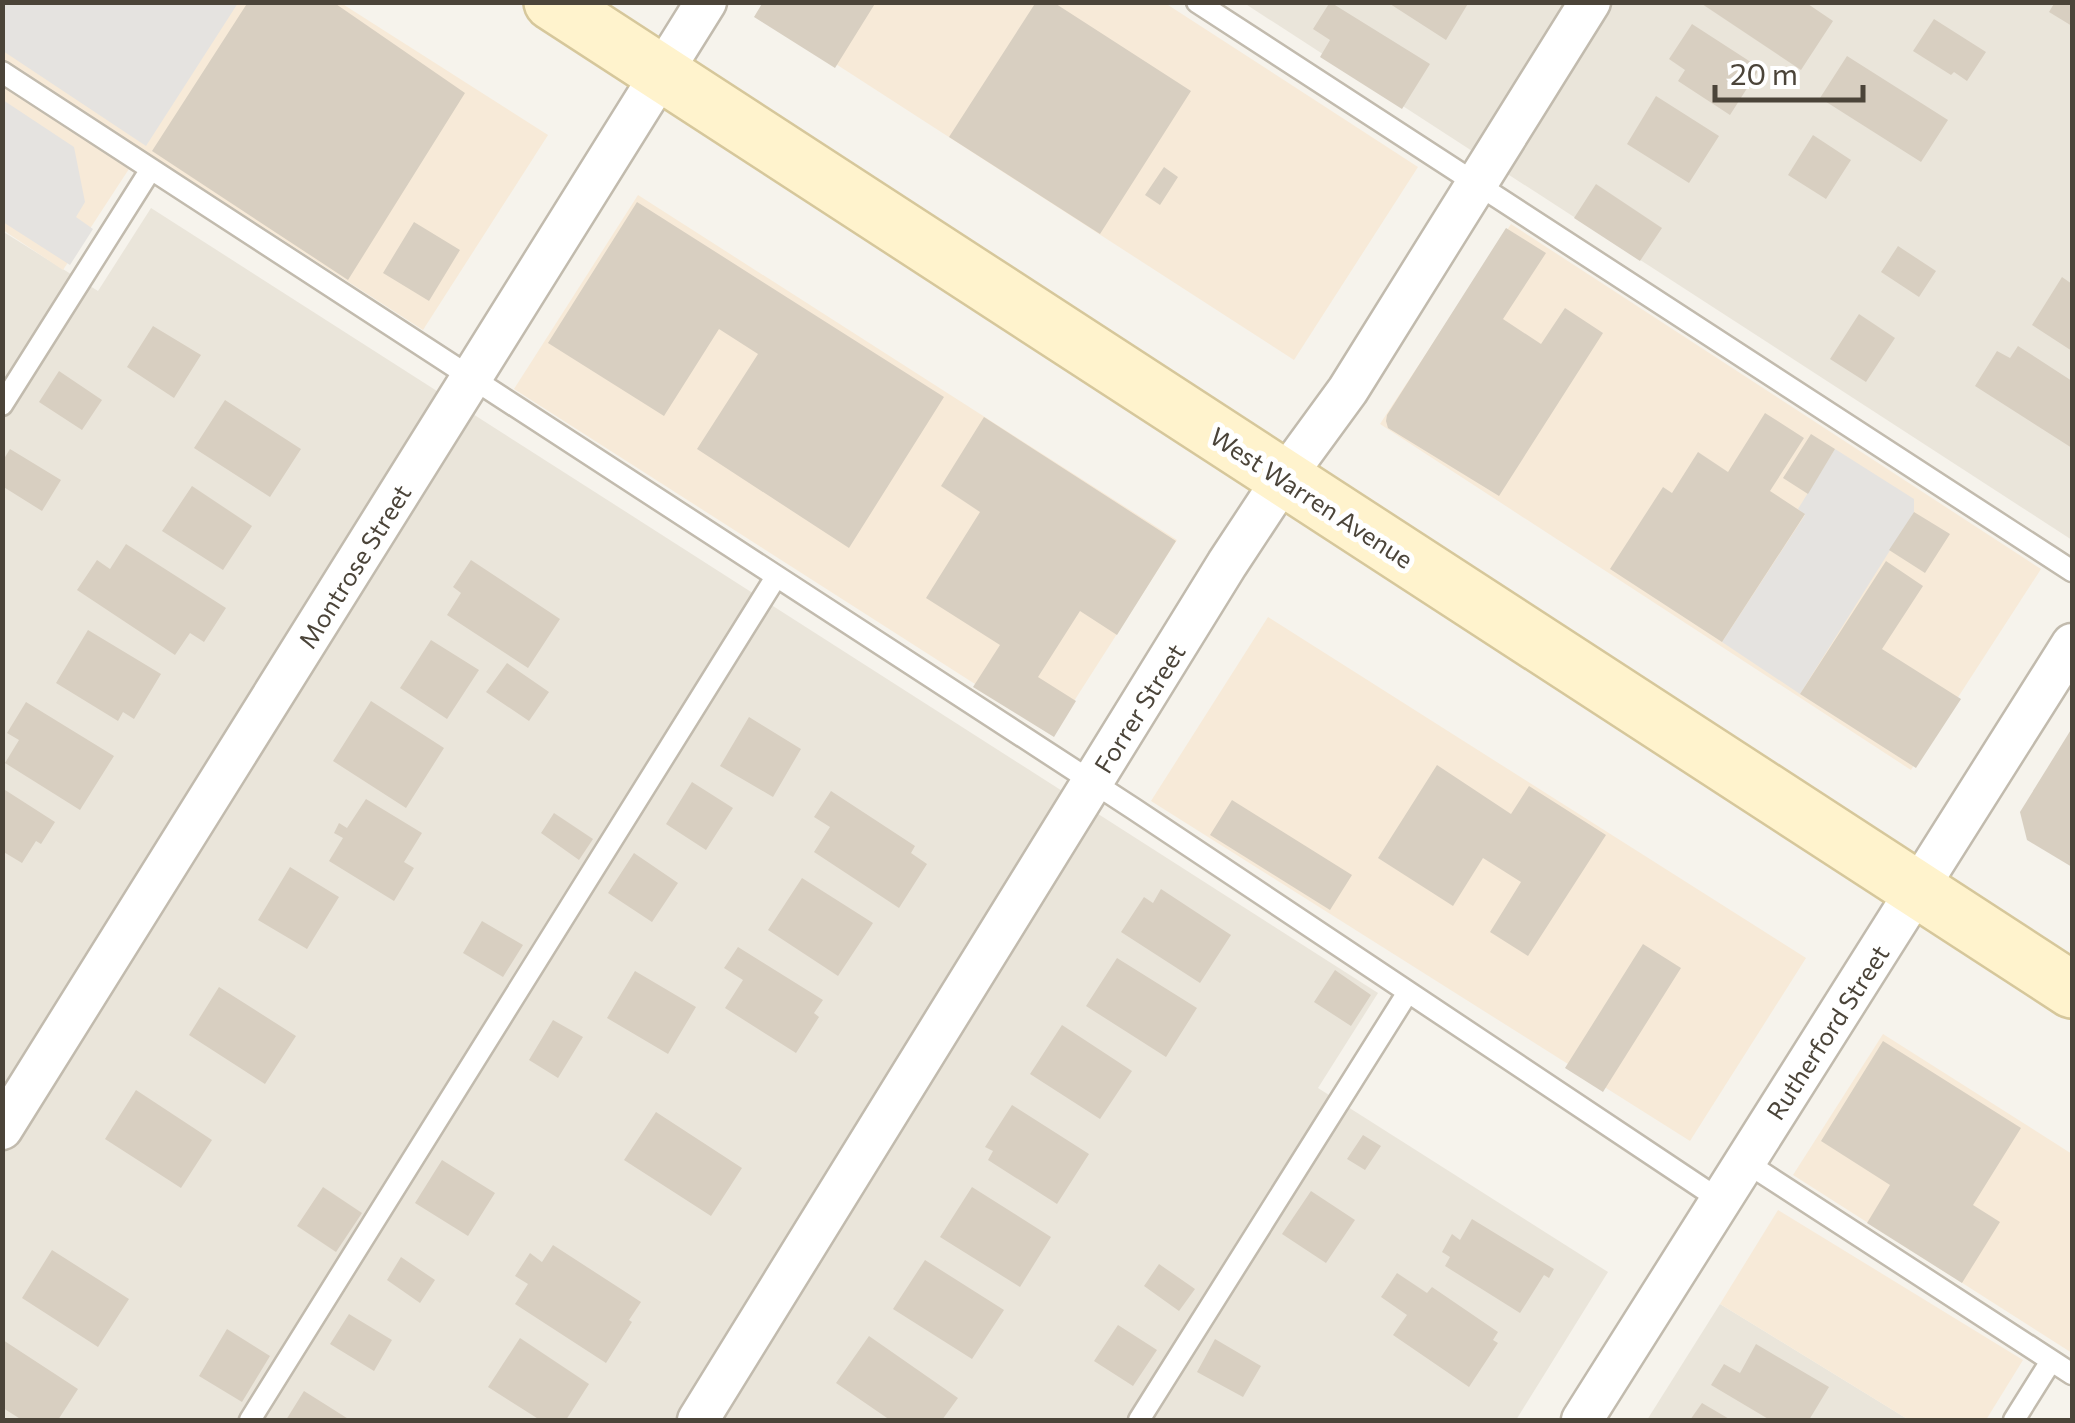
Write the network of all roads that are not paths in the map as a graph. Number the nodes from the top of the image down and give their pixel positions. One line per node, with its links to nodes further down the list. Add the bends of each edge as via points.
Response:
1 (552, 2): 6 (main road, West Warren Avenue)
2 (706, 2): 6 (street, Montrose Street)
3 (1197, 2): 8 (lane)
4 (1590, 2): 8 (street, Forrer Street)
5 (2, 72): 7 (lane)
6 (661, 74): 9 (street, Montrose Street); 11 (main road, West Warren Avenue)
7 (151, 169): 9 (lane); 10 (lane)
8 (1475, 186): 11 (street, Forrer Street, via 1348,390); 12 (lane)
9 (471, 378): 13 (lane); 19 (street, Montrose Street)
10 (2, 406)
11 (1283, 479): 15 (street, Forrer Street); 16 (main road, West Warren Avenue)
12 (2072, 571)
13 (776, 578): 15 (lane); 24 (lane)
14 (2072, 644): 16 (street, Rutherford Street)
15 (1092, 784): 18 (lane); 25 (street, Forrer Street)
16 (1917, 890): 17 (main road, West Warren Avenue); 20 (street, Rutherford Street)
17 (2072, 990)
18 (1408, 992): 21 (lane); 26 (lane)
19 (2, 1129)
20 (1744, 1162): 21 (street, Rutherford Street); 22 (lane)
21 (1720, 1200): 27 (street, Rutherford Street)
22 (2051, 1360): 23 (lane); 28 (lane)
23 (2072, 1374)
24 (250, 1420)
25 (698, 1420)
26 (1140, 1420)
27 (1582, 1420)
28 (2014, 1420)

